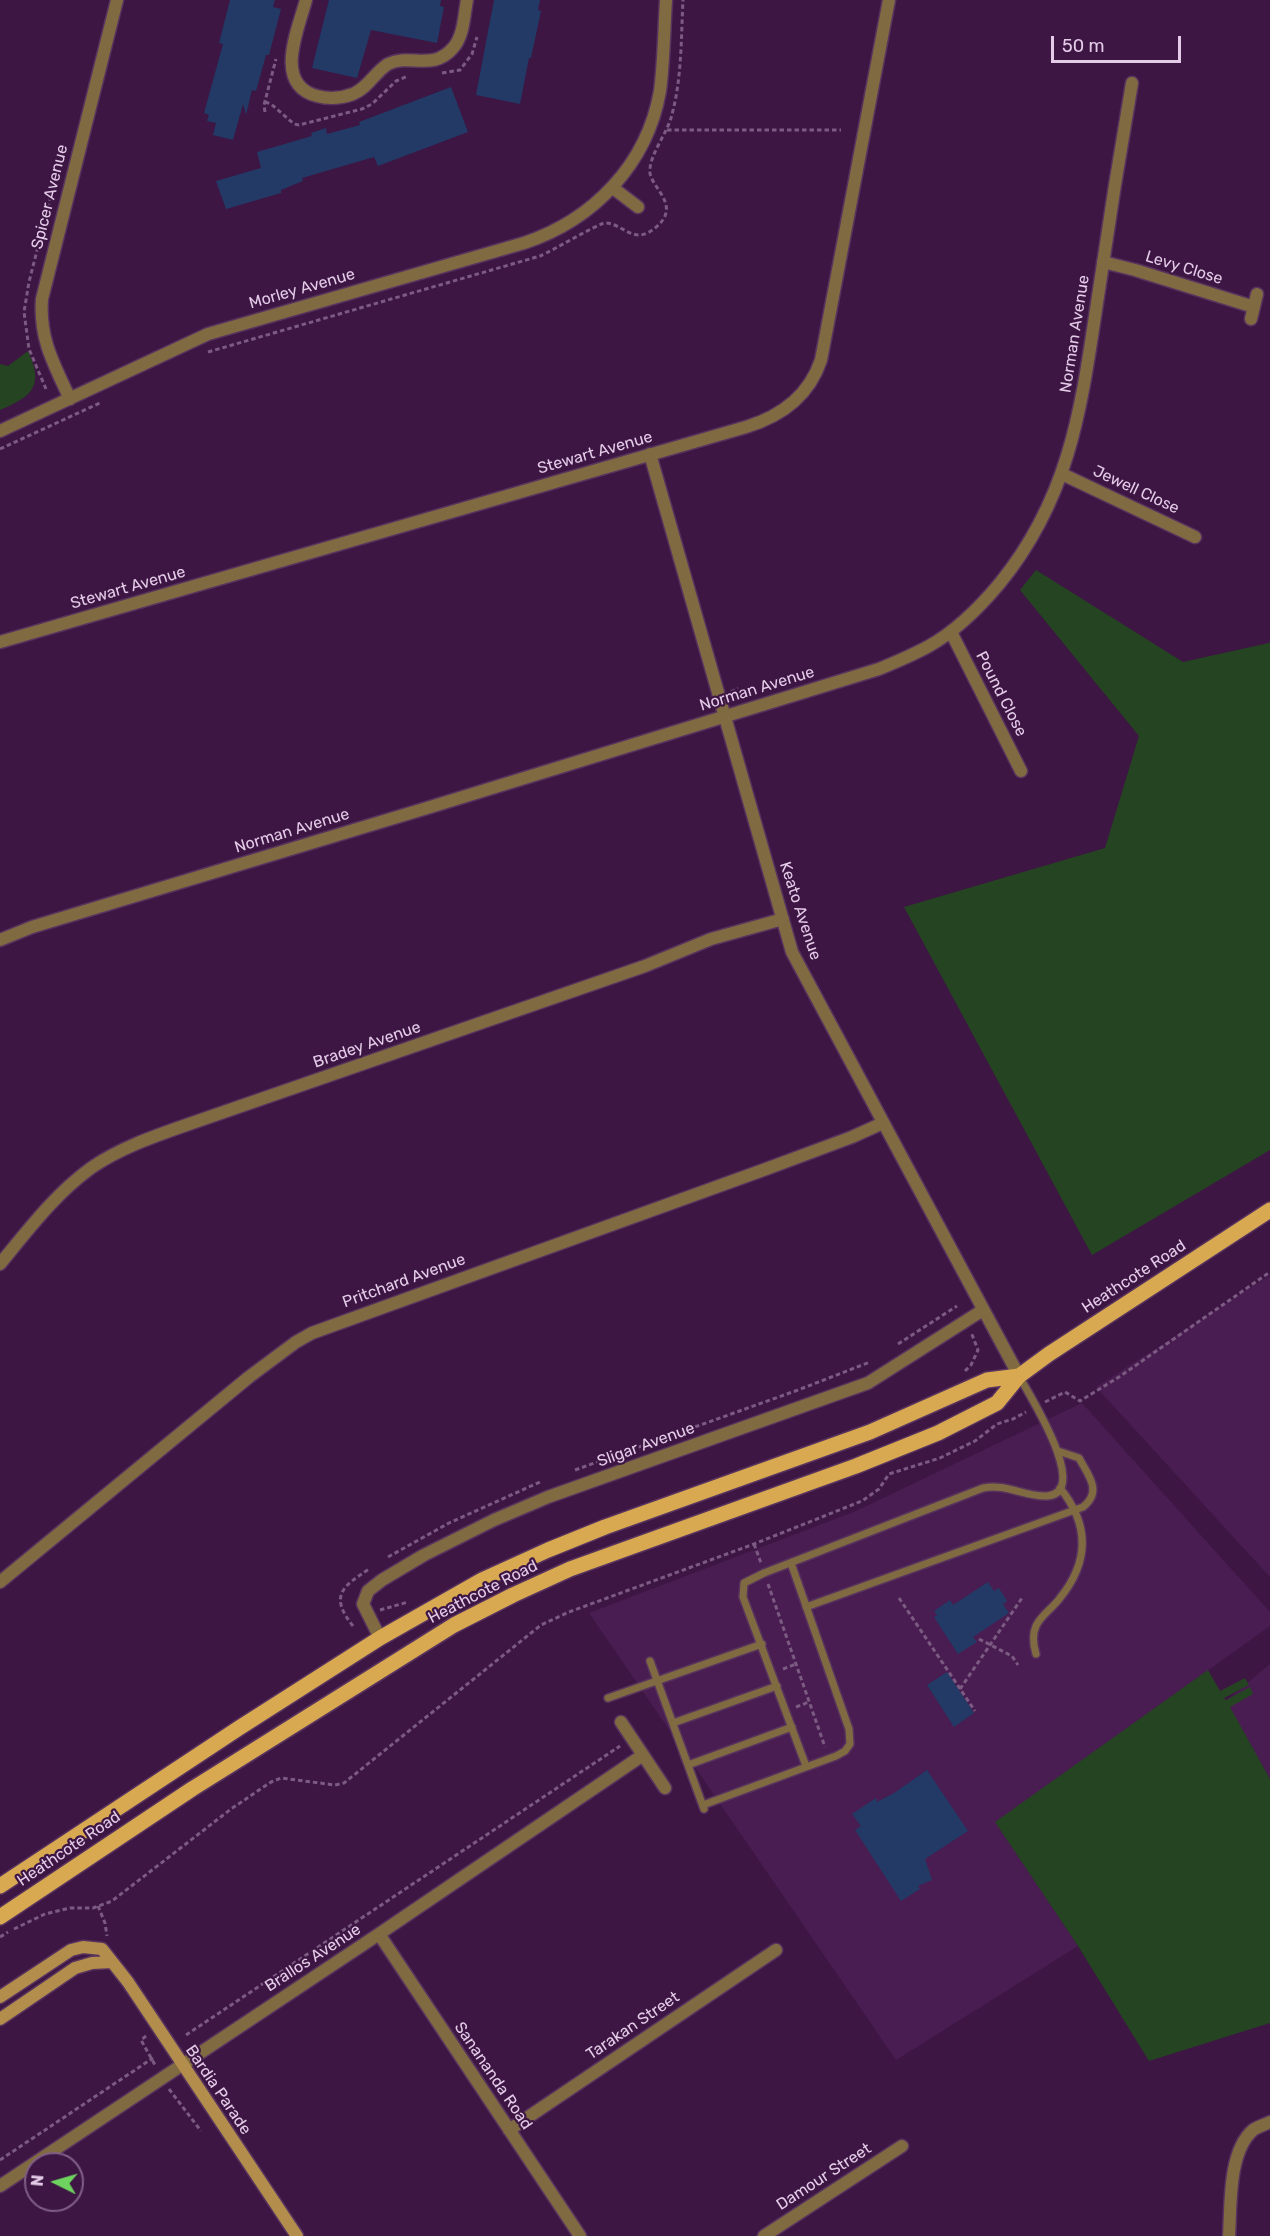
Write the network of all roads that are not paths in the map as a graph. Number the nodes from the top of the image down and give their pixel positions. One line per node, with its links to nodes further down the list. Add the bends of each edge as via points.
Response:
1 (117, 0): 11 (street, Spicer Avenue, via 42,299 44,341)
2 (306, 0): 3 (street, via 291,70 294,80 309,94 331,98 354,93 388,65 430,62 448,53 460,36)
3 (467, 0)
4 (666, 0): 7 (street, Morley Avenue, via 656,110 633,162)
5 (889, 0): 13 (street, Stewart Avenue, via 825,340 814,377 793,404 772,418)
6 (1132, 83): 9 (street, Norman Avenue)
7 (613, 188): 8 (street); 11 (street, Morley Avenue, via 578,218 543,237 208,334)
8 (638, 207)
9 (1103, 262): 10 (street, Levy Close); 14 (street, Norman Avenue, via 1084,388)
10 (1254, 307)
11 (70, 399): 12 (street, Morley Avenue)
12 (0, 431)
13 (650, 454): 17 (street, Stewart Avenue); 18 (street, Keato Avenue)
14 (1062, 474): 15 (street, Jewell Close); 16 (street, Norman Avenue, via 1025,550 992,592)
15 (1196, 537)
16 (951, 632): 18 (street, Norman Avenue, via 879,669); 19 (street, Pound Close)
17 (0, 642)
18 (725, 716): 20 (street, Keato Avenue); 21 (street, Norman Avenue)
19 (1021, 771)
20 (783, 919): 22 (street, Keato Avenue, via 798,965); 24 (street, Bradey Avenue, via 711,939 645,966 126,1148 93,1167 62,1192)
21 (0, 940)
22 (883, 1123): 25 (street, Keato Avenue); 31 (street, Pritchard Avenue, via 842,1142 312,1333 249,1377)
23 (1270, 1210): 26 (main road, Heathcote Road)
24 (0, 1264)
25 (983, 1310): 26 (street, Keato Avenue); 33 (street, Sligar Avenue, via 868,1383 531,1504 424,1555 382,1580 366,1595 363,1604)
26 (1019, 1376): 27 (lane); 33 (main road, Heathcote Road, via 987,1380 870,1432 556,1546 482,1580); 48 (main road, Heathcote Road, via 997,1403 938,1433 580,1565 454,1625 202,1783)
27 (1058, 1451): 28 (lane, via 1063,1475); 29 (lane, via 1079,1458 1093,1487 1090,1502)
28 (1060, 1488): 29 (lane); 30 (lane, via 1044,1496 1005,1487 983,1488)
29 (1074, 1510): 32 (lane); 35 (lane, via 1082,1536 1080,1564 1062,1597 1037,1625 1033,1639)
30 (791, 1563): 32 (lane); 34 (lane, via 744,1583 742,1592)
31 (0, 1582)
32 (806, 1607): 45 (lane, via 850,1735 848,1748 841,1754)
33 (380, 1638): 47 (main road, Heathcote Road)
34 (762, 1644): 37 (lane); 38 (lane)
35 (1036, 1654)
36 (650, 1661): 37 (lane)
37 (657, 1681): 39 (lane); 41 (lane)
38 (777, 1686): 41 (lane); 42 (lane)
39 (608, 1698)
40 (621, 1722): 43 (street)
41 (673, 1723): 44 (lane)
42 (792, 1728): 44 (lane); 45 (lane)
43 (643, 1755): 46 (street); 49 (street, Brallos Avenue)
44 (688, 1765): 45 (lane, via 703,1807)
45 (806, 1766)
46 (665, 1788)
47 (0, 1886)
48 (0, 1917)
49 (379, 1934): 54 (street, Brallos Avenue); 56 (street, Sanananda Road)
50 (776, 1950): 56 (street, Tarakan Street)
51 (112, 1962): 52 (street, Bardia Parade, via 96,1947 71,1950); 53 (street, via 75,1968); 54 (street, Bardia Parade)
52 (0, 1997)
53 (0, 2019)
54 (181, 2064): 58 (street, Brallos Avenue); 59 (street, Bardia Parade)
55 (1270, 2122): 62 (street, via 1254,2129 1242,2142 1236,2158)
56 (509, 2130): 60 (street, Sanananda Road)
57 (902, 2146): 61 (street, Damour Street)
58 (0, 2186)
59 (297, 2236)
60 (580, 2236)
61 (764, 2236)
62 (1229, 2236)

